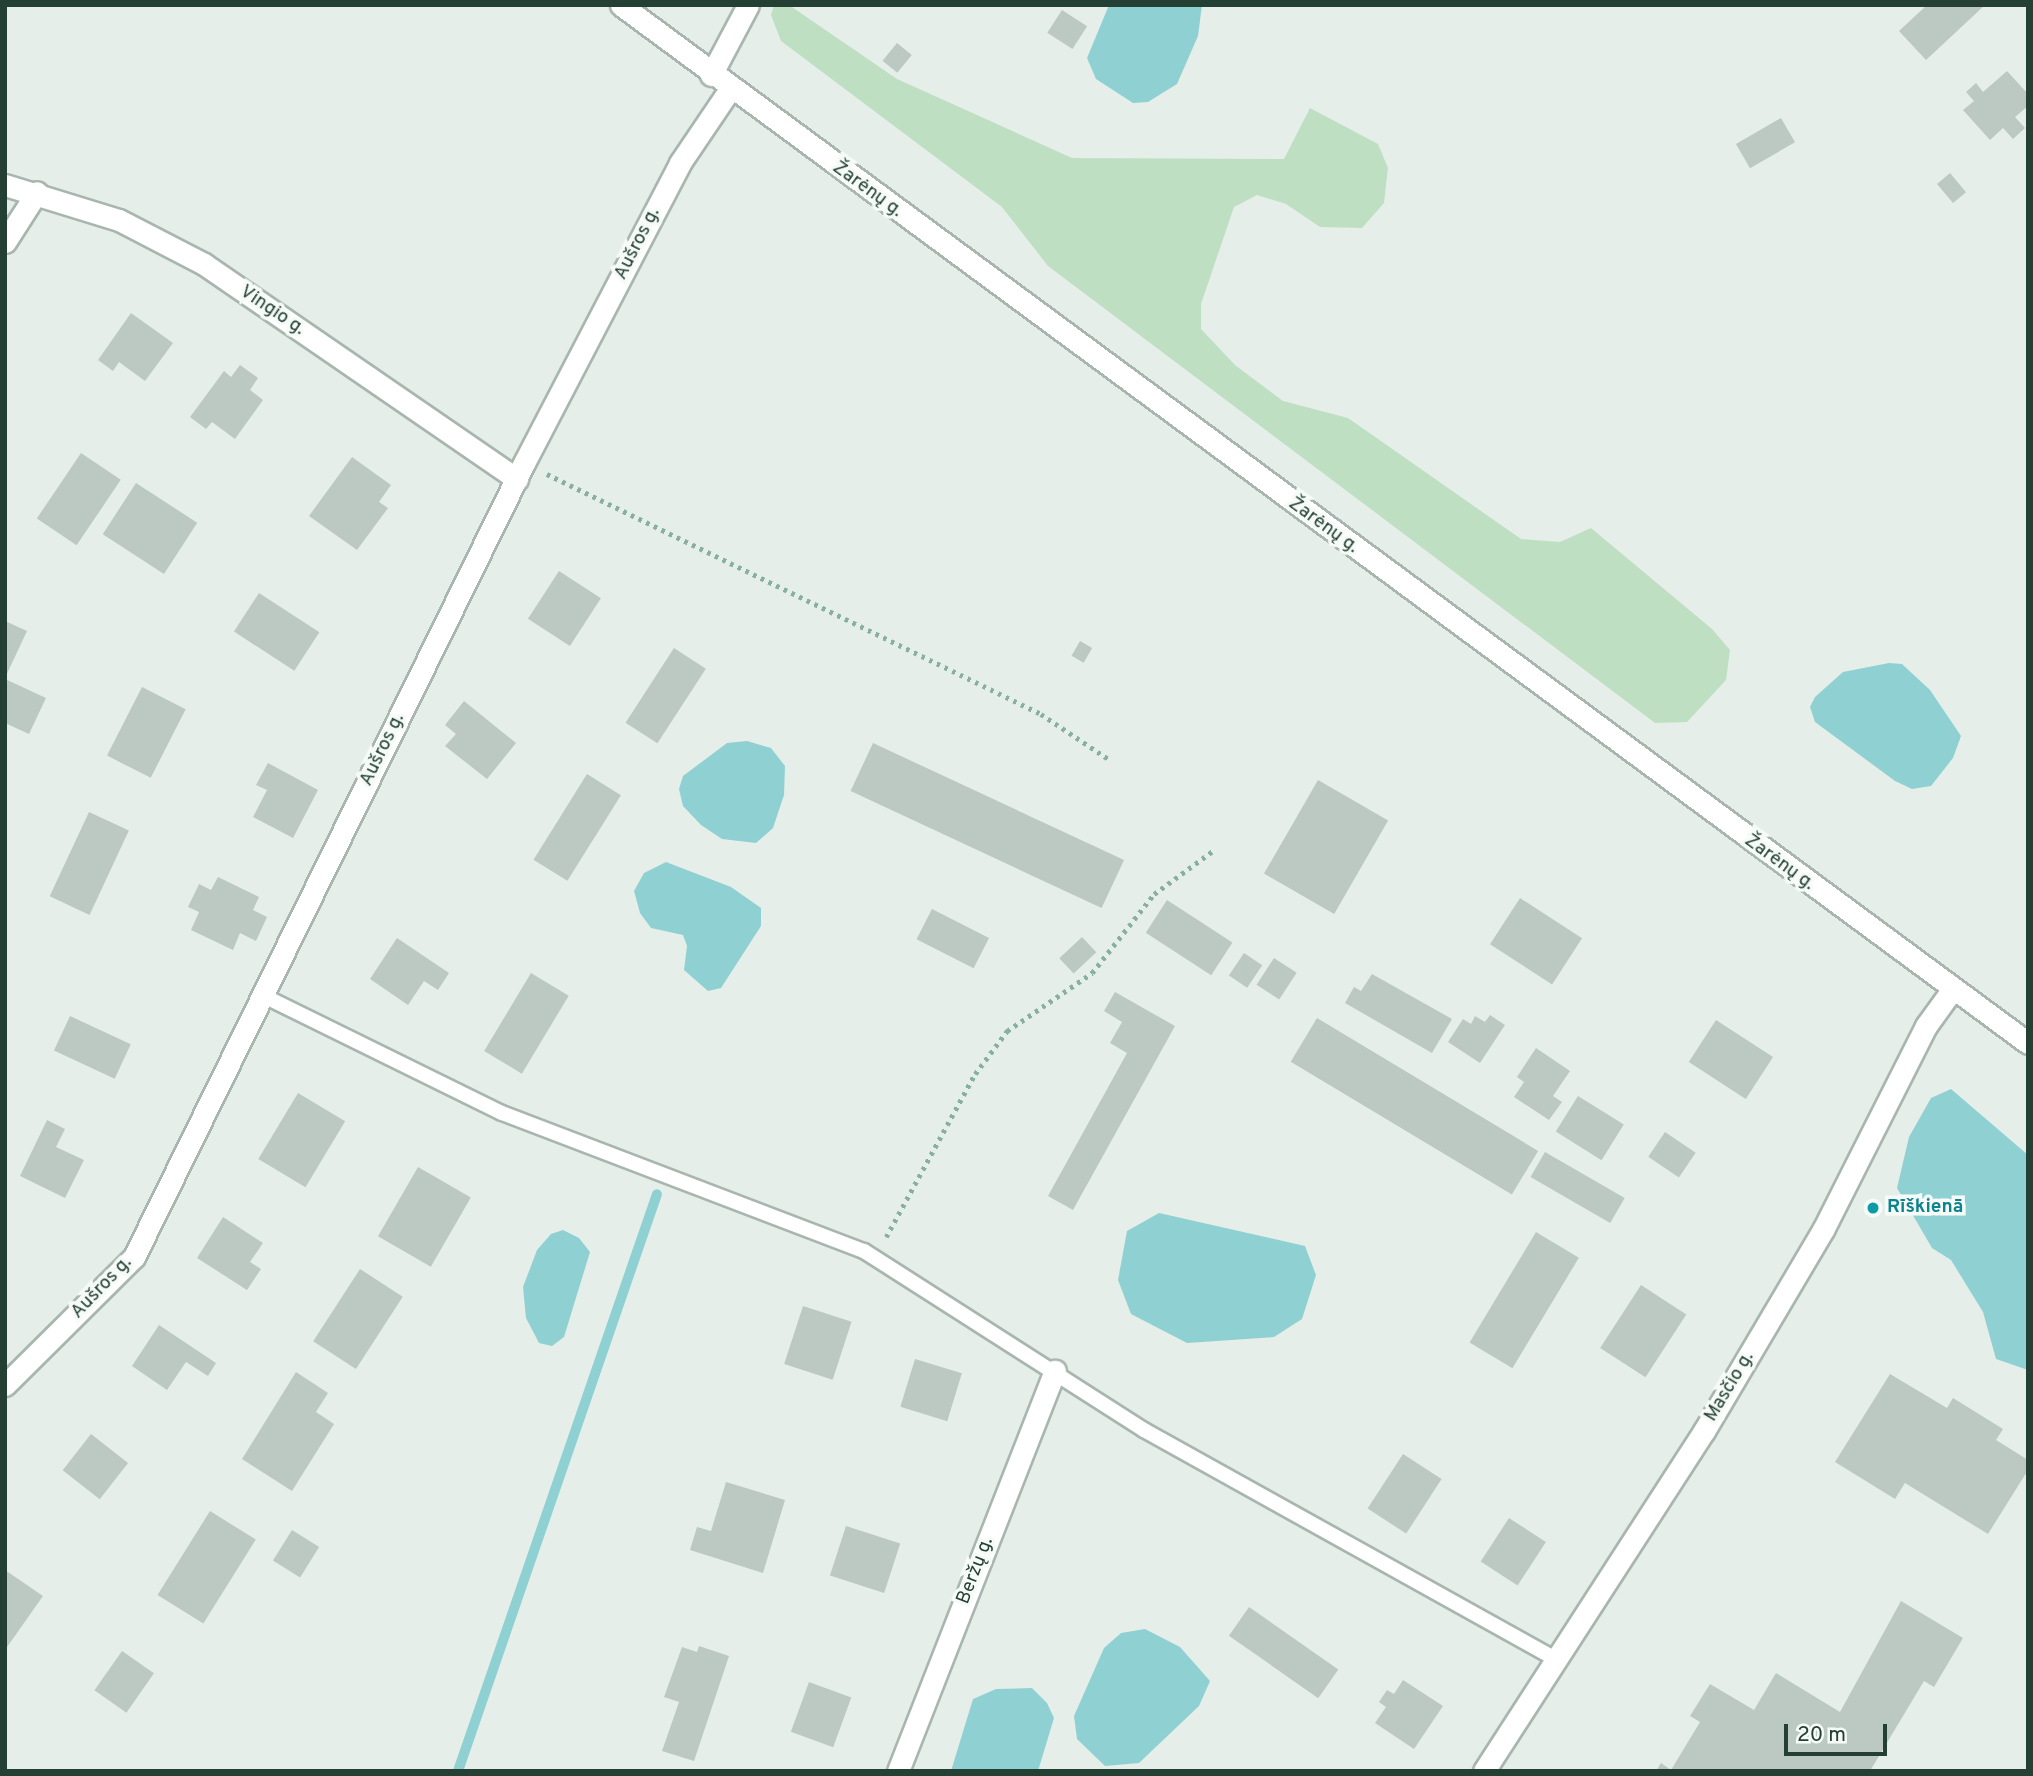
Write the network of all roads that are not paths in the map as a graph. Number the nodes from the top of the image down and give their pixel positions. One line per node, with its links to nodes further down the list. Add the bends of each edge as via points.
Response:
1 (621, 5): 3 (street, Žarėnų g.)
2 (748, 5): 3 (street)
3 (711, 75): 4 (street, Žarėnų g.)
4 (730, 89): 8 (street, Aušros g., via 680,163); 9 (street, Žarėnų g.)
5 (5, 185): 6 (street, Vingio g.)
6 (37, 191): 7 (street); 8 (street, Vingio g., via 119,220 204,264)
7 (5, 242)
8 (520, 471): 10 (street, Aušros g.)
9 (1952, 990): 11 (street, Žarėnų g.); 14 (street, Masčio g., via 1926,1026 1823,1230 1704,1431)
10 (262, 995): 12 (lane, via 502,1113 875,1258); 13 (street, Aušros g., via 134,1257)
11 (2028, 1043)
12 (1055, 1371): 14 (lane, via 1144,1430); 15 (street, Beržų g.)
13 (5, 1385)
14 (1559, 1660): 16 (street, Masčio g.)
15 (898, 1771)
16 (1484, 1771)

